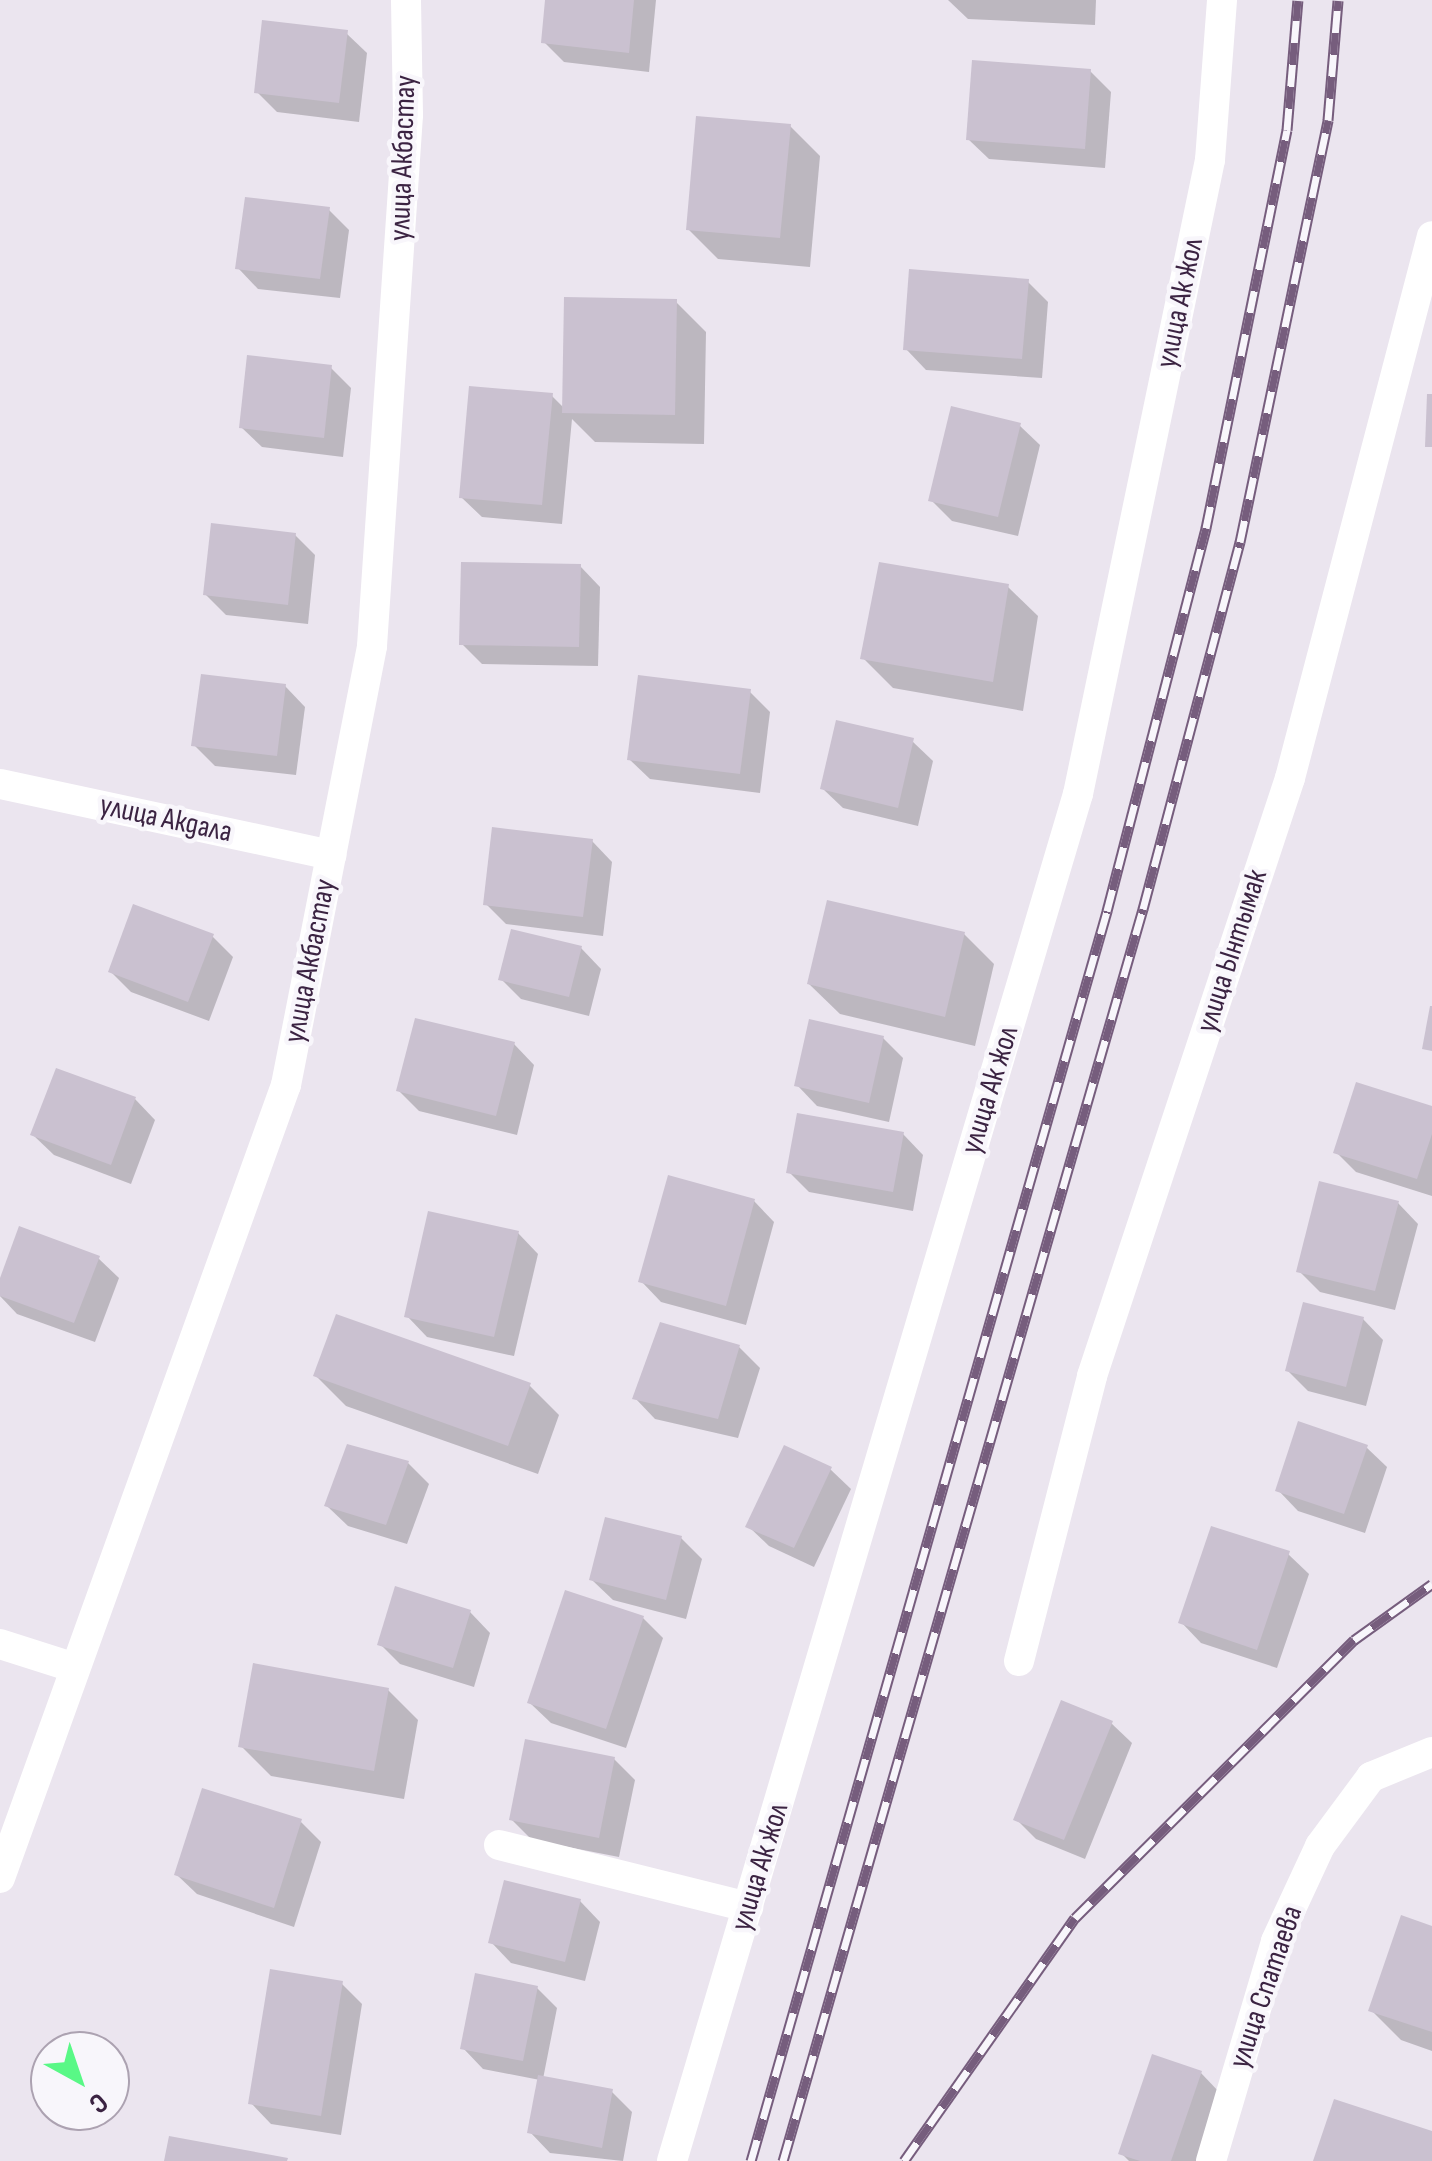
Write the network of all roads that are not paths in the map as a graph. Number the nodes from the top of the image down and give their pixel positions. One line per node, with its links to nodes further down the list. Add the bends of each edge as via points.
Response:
1 (406, 0): 5 (street, улица Акбастау, via 408,114 372,646)
2 (1222, 0): 12 (street, улица Ак жол, via 1210,160 1078,794)
3 (1432, 236): 7 (street, улица Ынтымак, via 1290,778 1092,1376)
4 (0, 784): 5 (street, улица Акдала)
5 (331, 854): 8 (street, улица Акбастау, via 286,1084)
6 (0, 1644): 8 (street)
7 (1020, 1661)
8 (75, 1668): 11 (street, улица Акбастау)
9 (1432, 1752): 14 (street, улица Спатаева, via 1371,1778 1320,1846 1276,1941)
10 (498, 1844): 12 (street)
11 (0, 1878)
12 (748, 1906): 13 (street, улица Ак жол)
13 (672, 2161)
14 (1210, 2161)

